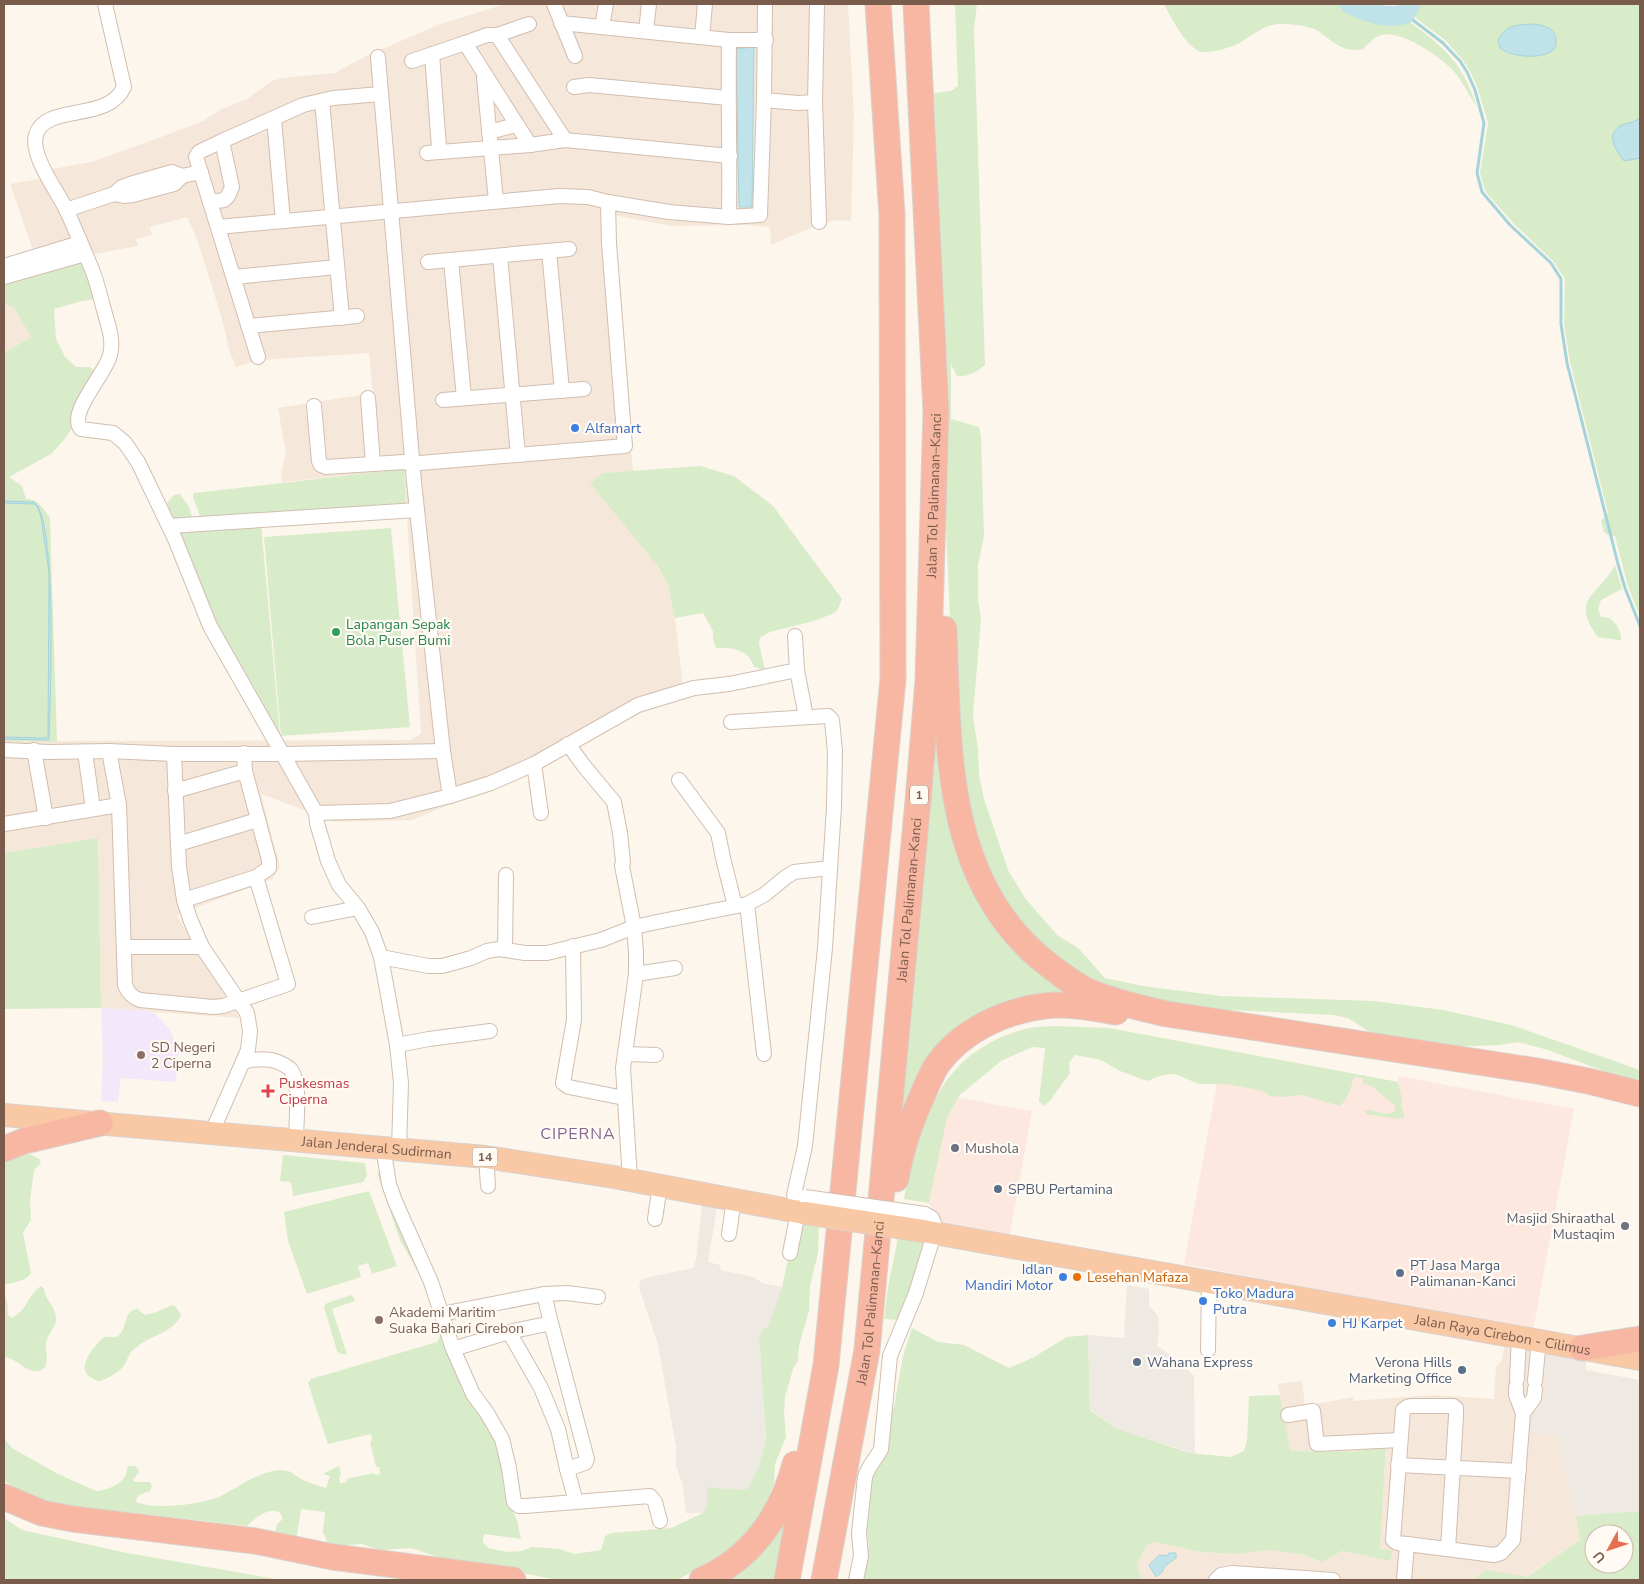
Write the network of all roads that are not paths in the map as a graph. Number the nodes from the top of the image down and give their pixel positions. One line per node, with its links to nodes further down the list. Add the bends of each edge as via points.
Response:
1 (105, 4): 44 (street, via 124,87 120,95 104,107 57,117 42,125 36,135 43,167)
2 (554, 4): 10 (street)
3 (606, 4): 12 (street)
4 (649, 4): 13 (street)
5 (705, 4): 15 (street)
6 (765, 4): 17 (street)
7 (817, 4): 29 (street)
8 (878, 4): 153 (highway, via 892,215 893,679)
9 (916, 4): 72 (highway, Jalan Tol Palimanan–Kanci / 1)
10 (562, 23): 12 (street); 20 (street)
11 (529, 24): 14 (street)
12 (602, 27): 13 (street)
13 (646, 31): 15 (street)
14 (497, 35): 18 (street); 33 (street)
15 (702, 37): 16 (street)
16 (729, 40): 17 (street); 26 (street)
17 (766, 40): 27 (street)
18 (465, 43): 19 (street); 23 (street)
19 (432, 54): 22 (street); 37 (street)
20 (575, 56)
21 (378, 57): 25 (street)
22 (412, 61)
23 (483, 75): 31 (street); 32 (street)
24 (574, 87): 26 (street, via 589,85)
25 (381, 94): 28 (street); 45 (street)
26 (728, 98): 39 (street)
27 (764, 100): 29 (street); 47 (street, via 760,215)
28 (322, 101): 30 (street, via 303,105); 46 (street)
29 (816, 102): 49 (street)
30 (274, 119): 34 (street); 48 (street)
31 (516, 125): 32 (street); 35 (street)
32 (488, 132): 36 (street)
33 (565, 140): 35 (street); 39 (street)
34 (222, 141): 40 (street, via 199,152 196,157); 41 (street, via 232,188 224,200)
35 (530, 145): 36 (street)
36 (490, 149): 37 (street); 42 (street)
37 (441, 152): 38 (street)
38 (427, 153)
39 (730, 156): 47 (street)
40 (201, 172): 41 (street); 44 (street, via 182,176 172,172 132,190 122,187 114,194)
41 (210, 202): 50 (street)
42 (496, 202): 43 (street, via 559,196 588,197); 45 (street)
43 (608, 202): 47 (street, via 669,212); 73 (street, via 625,446)
44 (66, 210): 51 (street)
45 (390, 211): 46 (street); 74 (street)
46 (332, 216): 48 (street); 58 (street)
47 (732, 217)
48 (283, 221): 50 (street)
49 (819, 222)
50 (218, 227): 60 (street)
51 (82, 248): 57 (street); 59 (street); 77 (street, via 97,284 112,344 110,358 80,410 79,427 112,433 125,444 138,462)
52 (569, 249): 53 (street)
53 (549, 251): 54 (street); 66 (street)
54 (500, 256): 55 (street); 67 (street)
55 (451, 260): 56 (street); 69 (street)
56 (428, 262)
57 (4, 266)
58 (337, 267): 60 (street); 62 (street)
59 (4, 277)
60 (234, 277): 63 (street)
61 (357, 316): 62 (street)
62 (342, 318): 63 (street)
63 (248, 326): 64 (street)
64 (258, 357)
65 (584, 389): 66 (street)
66 (562, 391): 67 (street)
67 (513, 395): 69 (street); 73 (street)
68 (368, 398): 75 (street)
69 (464, 398): 70 (street)
70 (443, 400)
71 (314, 406): 75 (street, via 321,465)
72 (936, 412): 126 (highway, via 947,720 955,797 980,880 1002,917 1026,946 1055,971 1088,991 1125,1005 1537,1071); 156 (highway, Jalan Tol Palimanan–Kanci / 1, via 928,681)
73 (518, 455): 74 (street)
74 (412, 462): 75 (street); 76 (street)
75 (373, 464)
76 (417, 510): 77 (street); 85 (street)
77 (169, 526): 90 (street, via 210,626)
78 (794, 636): 79 (street)
79 (797, 670): 80 (street); 82 (street, via 675,693 635,706)
80 (806, 716): 81 (street); 104 (street, via 828,716 832,720 834,807)
81 (731, 722)
82 (568, 744): 91 (street); 111 (street, via 614,802)
83 (4, 750): 84 (street)
84 (34, 750): 86 (street); 100 (street)
85 (443, 751): 90 (street); 95 (street)
86 (85, 752): 87 (street); 97 (street)
87 (109, 752): 88 (street); 96 (street)
88 (174, 754): 89 (street); 94 (street)
89 (244, 754): 90 (street); 92 (street)
90 (284, 754): 99 (street)
91 (534, 764): 95 (street, via 491,784); 98 (street)
92 (245, 770): 94 (street); 106 (street, via 270,866)
93 (679, 780): 108 (street, via 718,833 722,858)
94 (175, 791): 103 (street)
95 (450, 796): 99 (street, via 390,811)
96 (119, 805): 97 (street); 113 (street)
97 (93, 809): 100 (street)
98 (541, 813)
99 (316, 814): 109 (street, via 328,861 340,885)
100 (46, 818): 102 (street)
101 (254, 821): 103 (street)
102 (4, 824)
103 (178, 844): 107 (street)
104 (830, 868): 108 (street, via 794,872 764,895); 140 (street)
105 (506, 875): 115 (street)
106 (256, 877): 107 (street); 119 (street, via 289,982)
107 (184, 900): 114 (street)
108 (741, 905): 111 (street); 123 (street)
109 (358, 908): 110 (street); 116 (street)
110 (312, 917)
111 (634, 927): 112 (street, via 601,940); 118 (street)
112 (573, 946): 115 (street, via 547,953); 127 (street, via 574,1020 563,1082 569,1088)
113 (125, 947): 114 (street); 119 (street, via 125,985 133,997 214,1007)
114 (202, 947): 119 (street)
115 (505, 950): 116 (street, via 487,951 442,966)
116 (381, 957): 121 (street)
117 (675, 968): 118 (street)
118 (636, 974): 122 (street)
119 (239, 1000): 125 (street, via 247,1013 250,1031)
120 (490, 1031): 121 (street)
121 (397, 1045): 133 (street, via 400,1083)
122 (626, 1054): 124 (street); 127 (street)
123 (764, 1054)
124 (656, 1055)
125 (243, 1062): 131 (street); 132 (street, via 270,1060 294,1074)
126 (1640, 1094)
127 (624, 1098): 136 (street)
128 (1640, 1107): 156 (highway, via 1089,1008 1045,1006 1013,1013 985,1023 952,1048 937,1066 912,1119 898,1164 882,1279)
129 (4, 1115): 130 (highway, Jalan Jenderal Sudirman / 14)
130 (100, 1123): 131 (highway, Jalan Jenderal Sudirman / 14); 134 (highway)
131 (212, 1132): 132 (highway, Jalan Jenderal Sudirman / 14)
132 (296, 1140): 133 (highway, Jalan Jenderal Sudirman / 14)
133 (391, 1148): 135 (highway, Jalan Jenderal Sudirman / 14); 148 (street, via 389,1184 432,1282)
134 (4, 1149)
135 (486, 1157): 136 (highway, Jalan Jenderal Sudirman / 14); 138 (street)
136 (630, 1180): 137 (highway, Jalan Jenderal Sudirman / 14)
137 (660, 1185): 139 (highway, Jalan Jenderal Sudirman / 14); 141 (street)
138 (488, 1186)
139 (734, 1199): 140 (highway, Jalan Jenderal Sudirman / 14, via 773,1207); 143 (street)
140 (800, 1204): 142 (highway, 14, bridge); 144 (street)
141 (655, 1219)
142 (927, 1226): 145 (highway, Jalan Raya Cirebon - Cilimus / 14); 179 (street, via 932,1244 890,1356 881,1449 865,1477 859,1533 861,1556)
143 (729, 1234)
144 (790, 1253)
145 (1209, 1282): 151 (highway, Jalan Raya Cirebon - Cilimus / 14); 157 (street)
146 (544, 1294): 147 (street, via 567,1293); 148 (street); 149 (street)
147 (598, 1298)
148 (441, 1314): 155 (street)
149 (551, 1323): 150 (street); 164 (street, via 587,1459 585,1463)
150 (510, 1332): 155 (street); 164 (street, via 550,1408)
151 (1529, 1338): 154 (highway, Jalan Raya Cirebon - Cilimus / 14); 159 (street, via 1516,1383 1516,1395); 159 (street, via 1534,1398)
152 (1640, 1339): 154 (highway)
153 (827, 1346): 176 (highway, via 789,1486 775,1516 748,1550 730,1565); 177 (highway)
154 (1582, 1348): 158 (highway, Jalan Raya Cirebon - Cilimus / 14)
155 (453, 1349): 167 (street, via 473,1394 502,1439 514,1502 525,1506)
156 (867, 1350): 178 (highway, Jalan Tol Palimanan–Kanci / 1)
157 (1208, 1350)
158 (1640, 1359)
159 (1523, 1413): 165 (street)
160 (1288, 1415): 161 (street, via 1313,1411 1317,1444)
161 (1400, 1440): 162 (street); 163 (street, via 1402,1415 1406,1407 1453,1406 1456,1412)
162 (1398, 1464): 163 (street); 170 (street, via 1393,1540)
163 (1453, 1468): 165 (street); 171 (street)
164 (567, 1469): 167 (street)
165 (1519, 1471): 171 (street, via 1513,1540 1508,1547 1494,1555)
166 (4, 1497): 175 (highway, via 73,1520 255,1542 342,1558)
167 (576, 1502): 169 (street, via 650,1496)
168 (4, 1505): 174 (highway, via 22,1514 89,1531)
169 (660, 1521)
170 (1407, 1549): 171 (street); 172 (street)
171 (1448, 1549)
172 (1404, 1577)
173 (1276, 1578): 180 (street, via 1232,1573); 181 (street)
174 (402, 1580)
175 (513, 1580)
176 (702, 1580)
177 (787, 1580)
178 (824, 1580)
179 (856, 1580)
180 (1216, 1580)
181 (1333, 1580)

